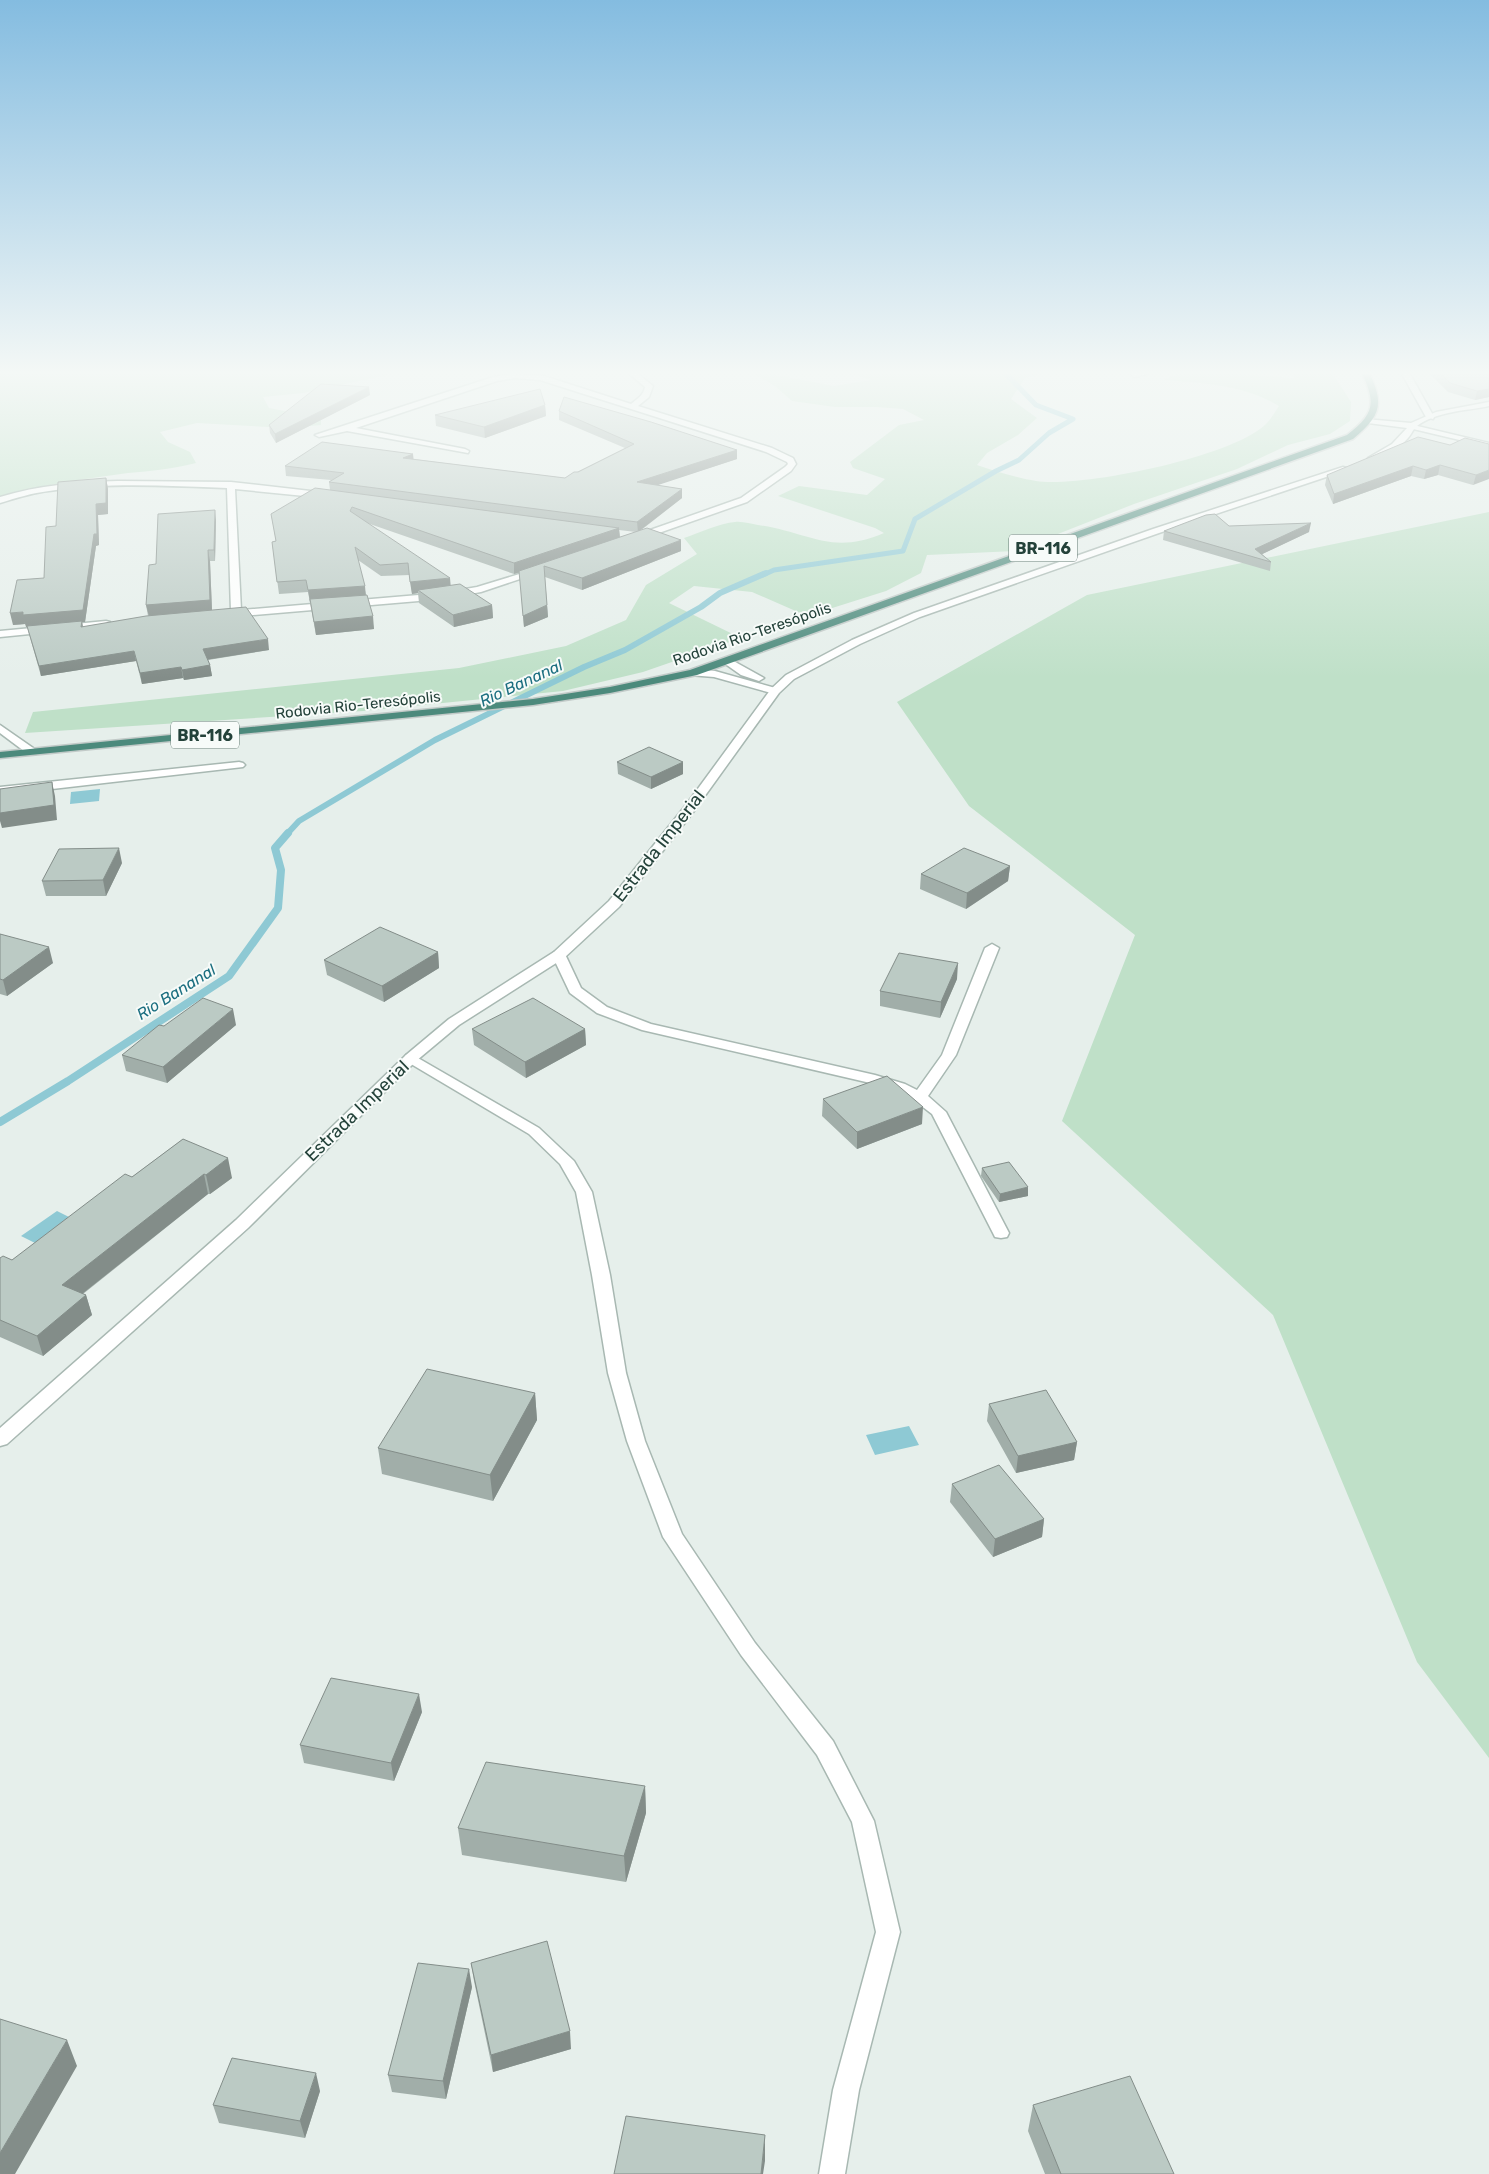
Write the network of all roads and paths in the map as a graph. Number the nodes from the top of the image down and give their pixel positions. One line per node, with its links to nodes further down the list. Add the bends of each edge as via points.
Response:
1 (779, 475): 7 (street, via 744,500)
2 (1245, 475): 13 (highway, Rodovia Rio-Teresópolis / BR-116)
3 (1323, 475): 15 (street, Estrada Imperial, via 917,615 856,642 790,677)
4 (232, 485): 5 (street); 6 (street, via 81,484 31,491); 9 (street)
5 (339, 497)
6 (0, 500)
7 (633, 537)
8 (552, 567): 9 (street, via 478,590 442,596)
9 (236, 614): 10 (street)
10 (217, 615)
11 (119, 623): 12 (street)
12 (0, 634)
13 (728, 661): 14 (highway, Rodovia Rio-Teresópolis / BR-116); 15 (street)
14 (693, 673): 15 (street, via 714,674); 17 (highway, Rodovia Rio-Teresópolis / BR-116, via 533,702)
15 (777, 688): 22 (street, Estrada Imperial, via 643,869 614,904)
16 (0, 728): 17 (street)
17 (32, 752): 18 (highway, Rodovia Rio-Teresópolis / BR-116)
18 (0, 755)
19 (239, 765): 20 (street)
20 (0, 791)
21 (992, 948): 24 (street, via 949,1055)
22 (559, 955): 23 (street, Estrada Imperial, via 454,1022); 24 (street, via 576,990 602,1010 648,1027 870,1078)
23 (411, 1058): 26 (street, Estrada Imperial, via 242,1224); 27 (street, via 534,1131 566,1161 584,1192 617,1373 636,1441 673,1538 748,1649 825,1748 863,1821 888,1932 846,2090)
24 (920, 1096): 25 (street, via 938,1112)
25 (1001, 1233)
26 (0, 1439)
27 (832, 2174)

